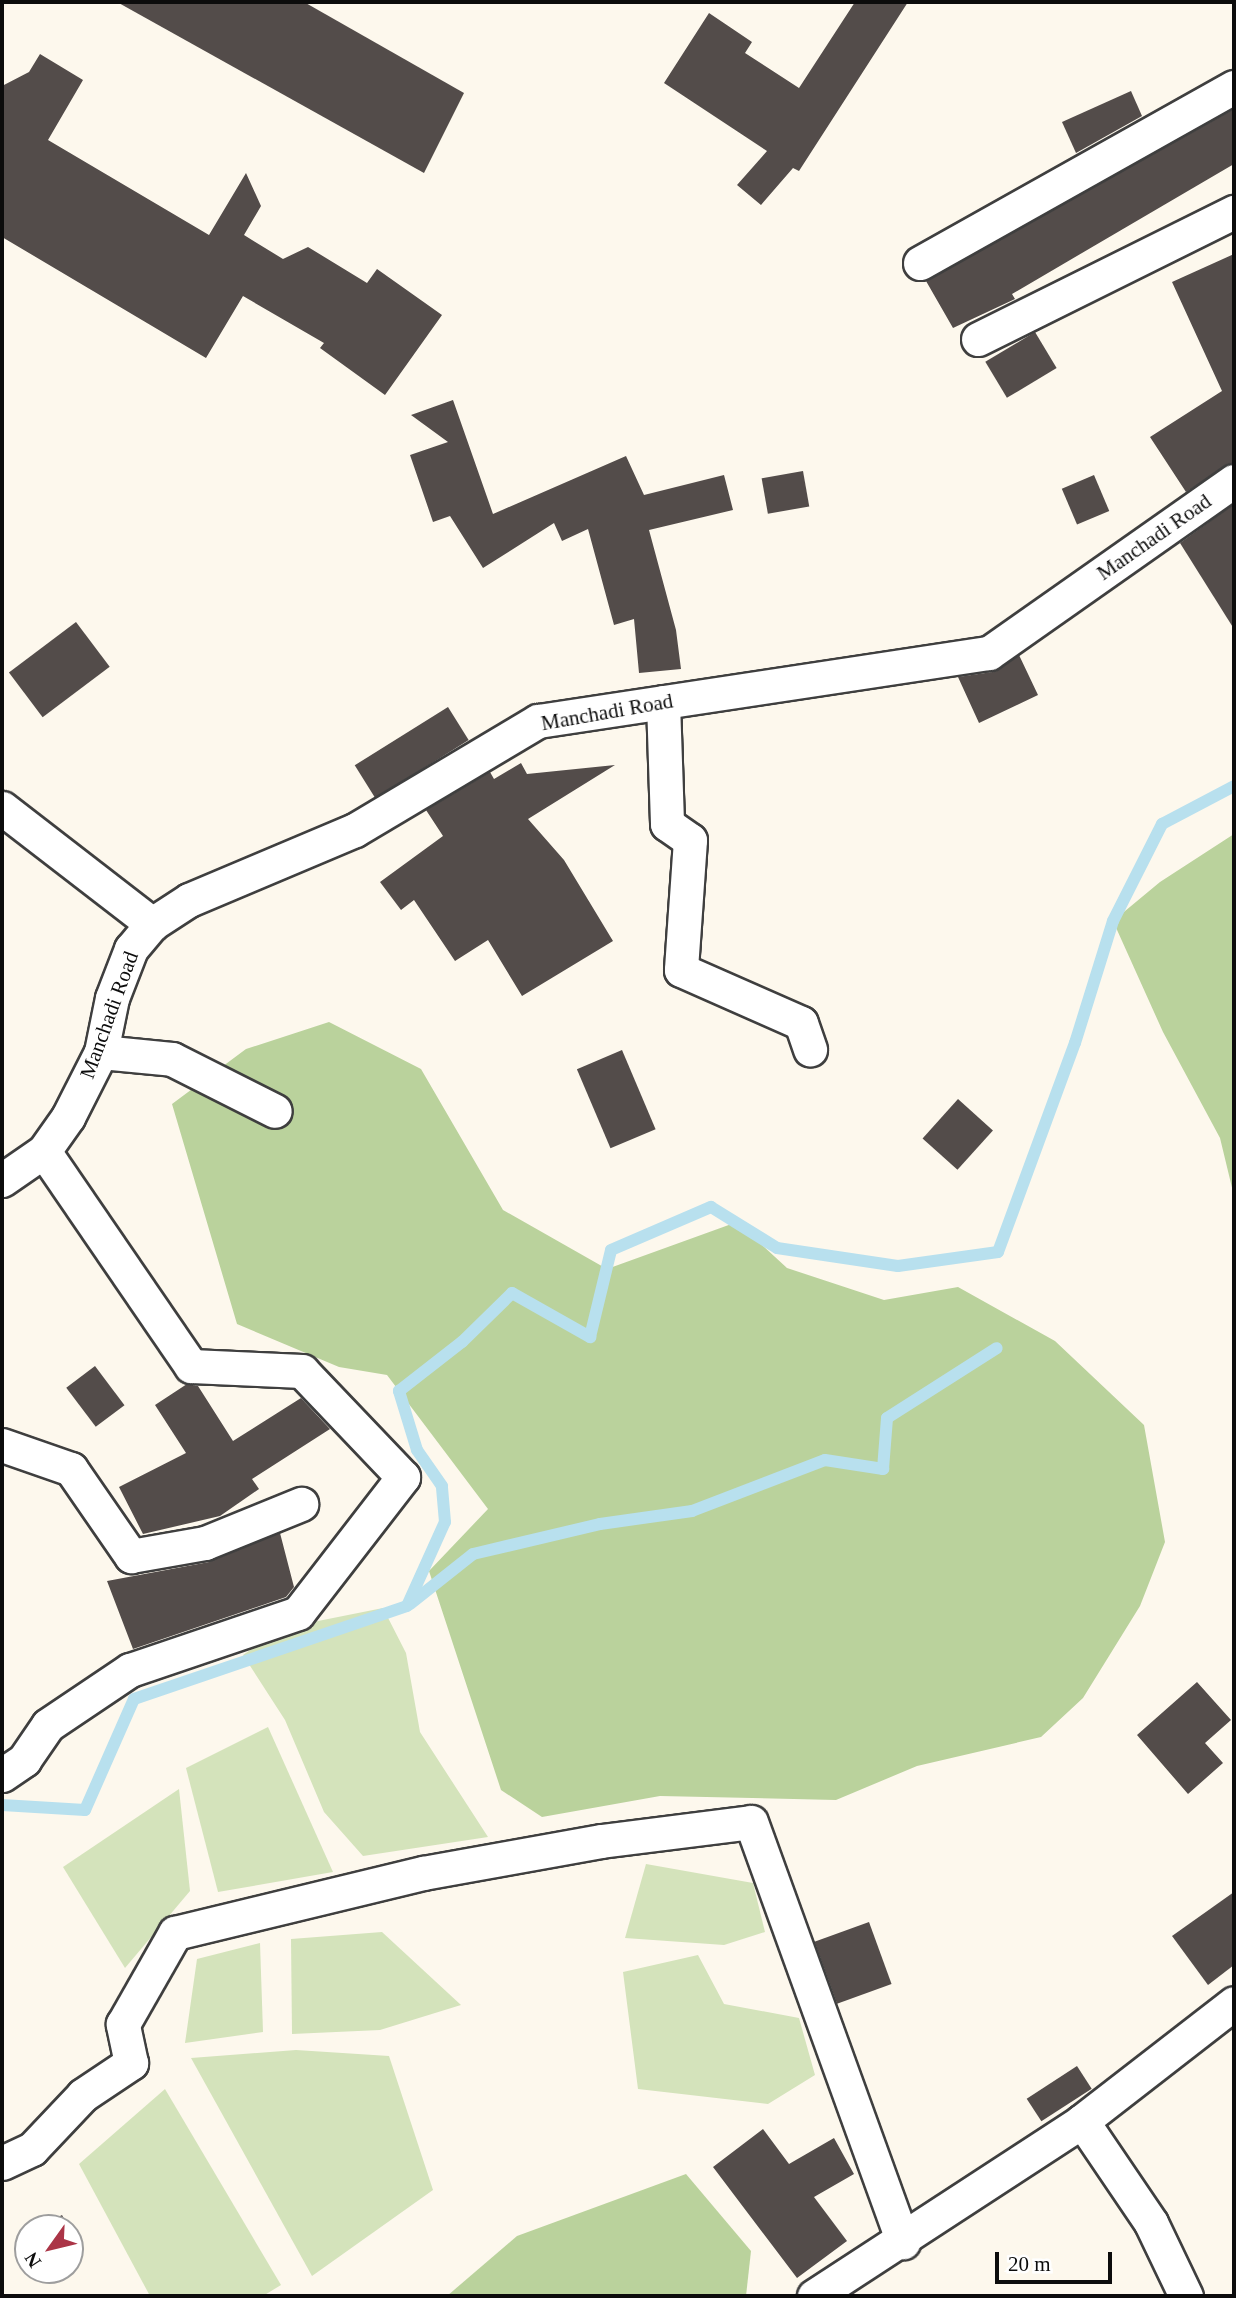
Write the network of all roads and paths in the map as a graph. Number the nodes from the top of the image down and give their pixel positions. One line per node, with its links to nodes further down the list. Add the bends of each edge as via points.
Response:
1 (1234, 87): 3 (street)
2 (1234, 212): 4 (street)
3 (920, 263)
4 (978, 339)
5 (1234, 481): 6 (street, Manchadi Road, via 989,653)
6 (663, 702): 8 (street, Manchadi Road, via 538,721 355,830 189,900); 9 (street, via 667,824 690,840 681,970 801,1023)
7 (2, 808): 8 (street)
8 (152, 924): 10 (street, Manchadi Road, via 124,964)
9 (810, 1049)
10 (101, 1052): 11 (street, via 172,1059); 12 (street, Manchadi Road, via 68,1117)
11 (275, 1111)
12 (44, 1151): 13 (street, Manchadi Road); 16 (street, via 191,1366 302,1371 403,1478 298,1613 130,1670 48,1725 24,1760)
13 (2, 1180)
14 (2, 1446): 15 (street, via 71,1469 131,1556 205,1542)
15 (301, 1504)
16 (2, 1775)
17 (1234, 2003): 18 (street)
18 (1082, 2122): 20 (street); 22 (street, via 1151,2223)
19 (2, 2163): 20 (street, via 32,2149 83,2095 131,2063 123,2024 175,1933 423,1873 601,1841 751,1822)
20 (902, 2242): 21 (street, via 845,2272)
21 (814, 2296)
22 (1186, 2296)

